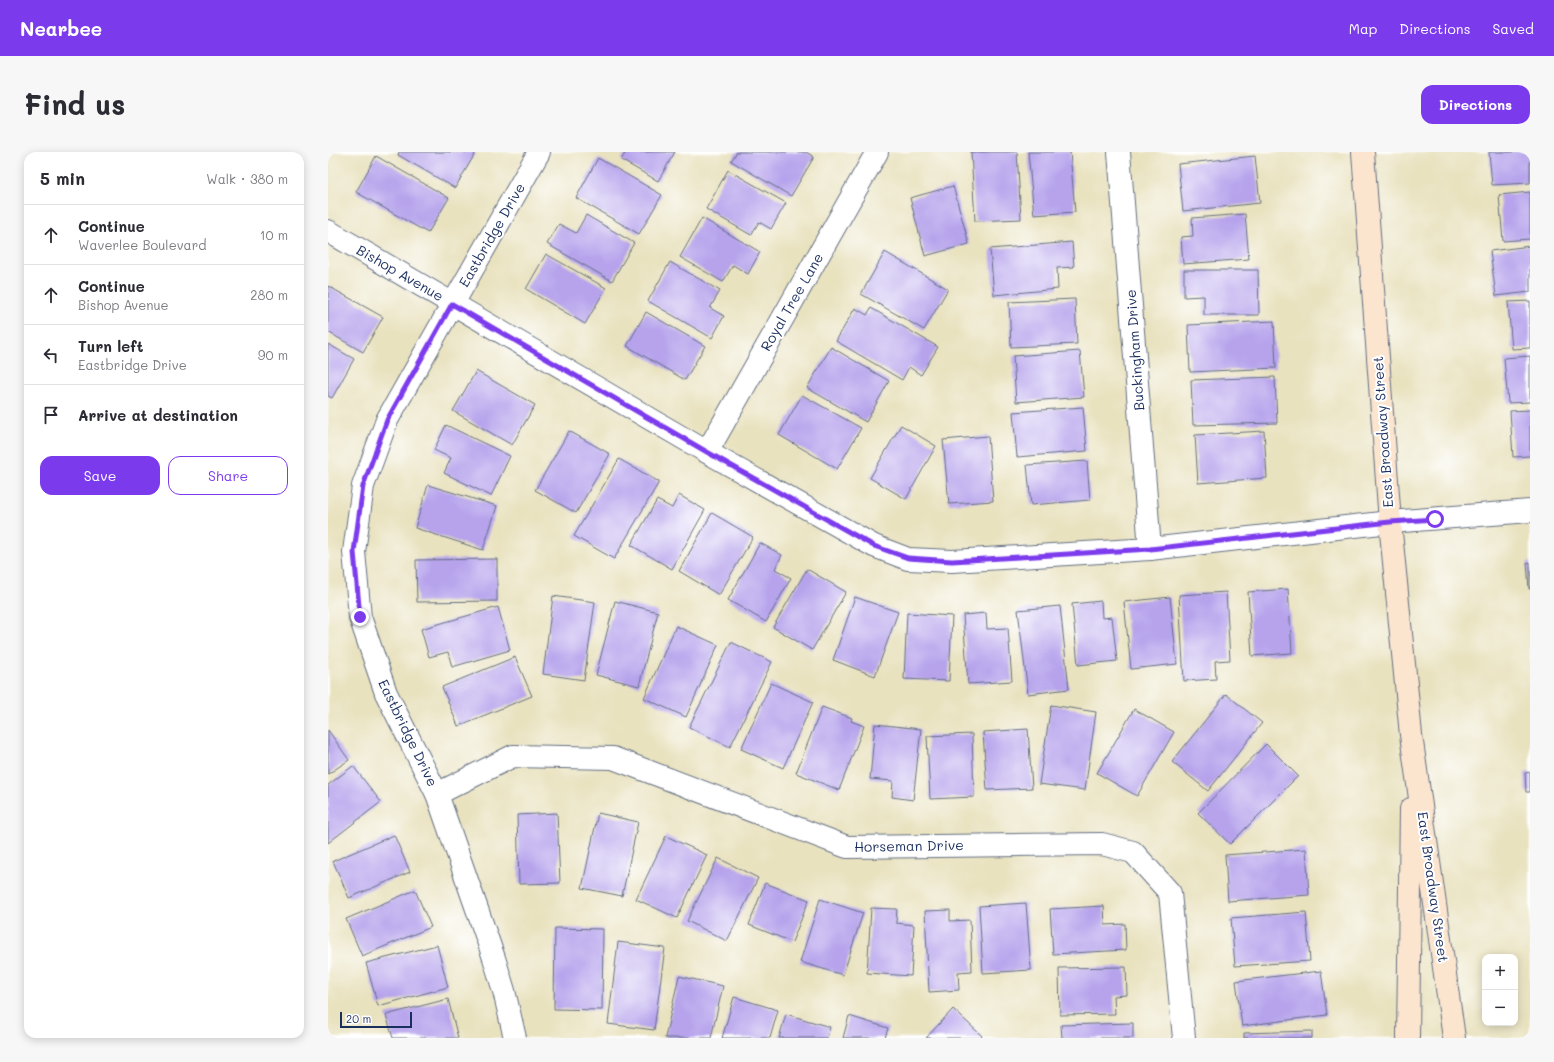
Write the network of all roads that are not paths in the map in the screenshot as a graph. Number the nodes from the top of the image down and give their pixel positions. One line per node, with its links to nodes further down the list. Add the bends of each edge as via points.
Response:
1 (539, 152): 6 (street, Eastbridge Drive)
2 (877, 152): 7 (street, Royal Tree Lane)
3 (1119, 152): 10 (street, Buckingham Drive)
4 (1363, 152): 9 (main road, East Broadway Street)
5 (328, 231): 6 (street, Bishop Avenue)
6 (452, 304): 7 (street, Bishop Avenue); 12 (street, Eastbridge Drive, via 387,420 363,486 354,552 360,617 386,693)
7 (707, 452): 10 (street, Bishop Avenue, via 874,546 908,558 952,561)
8 (1530, 511): 9 (street, Bishop Avenue)
9 (1390, 522): 10 (street, Bishop Avenue); 11 (main road, East Broadway Street)
10 (1150, 549)
11 (1412, 735): 15 (main road, East Broadway Street); 16 (main road, East Broadway Street)
12 (437, 794): 13 (street, Eastbridge Drive, via 494,958); 14 (street, Horseman Drive, via 514,756 613,758 847,847 1102,844 1133,852 1170,893)
13 (515, 1038)
14 (1184, 1038)
15 (1408, 1038)
16 (1454, 1038)

